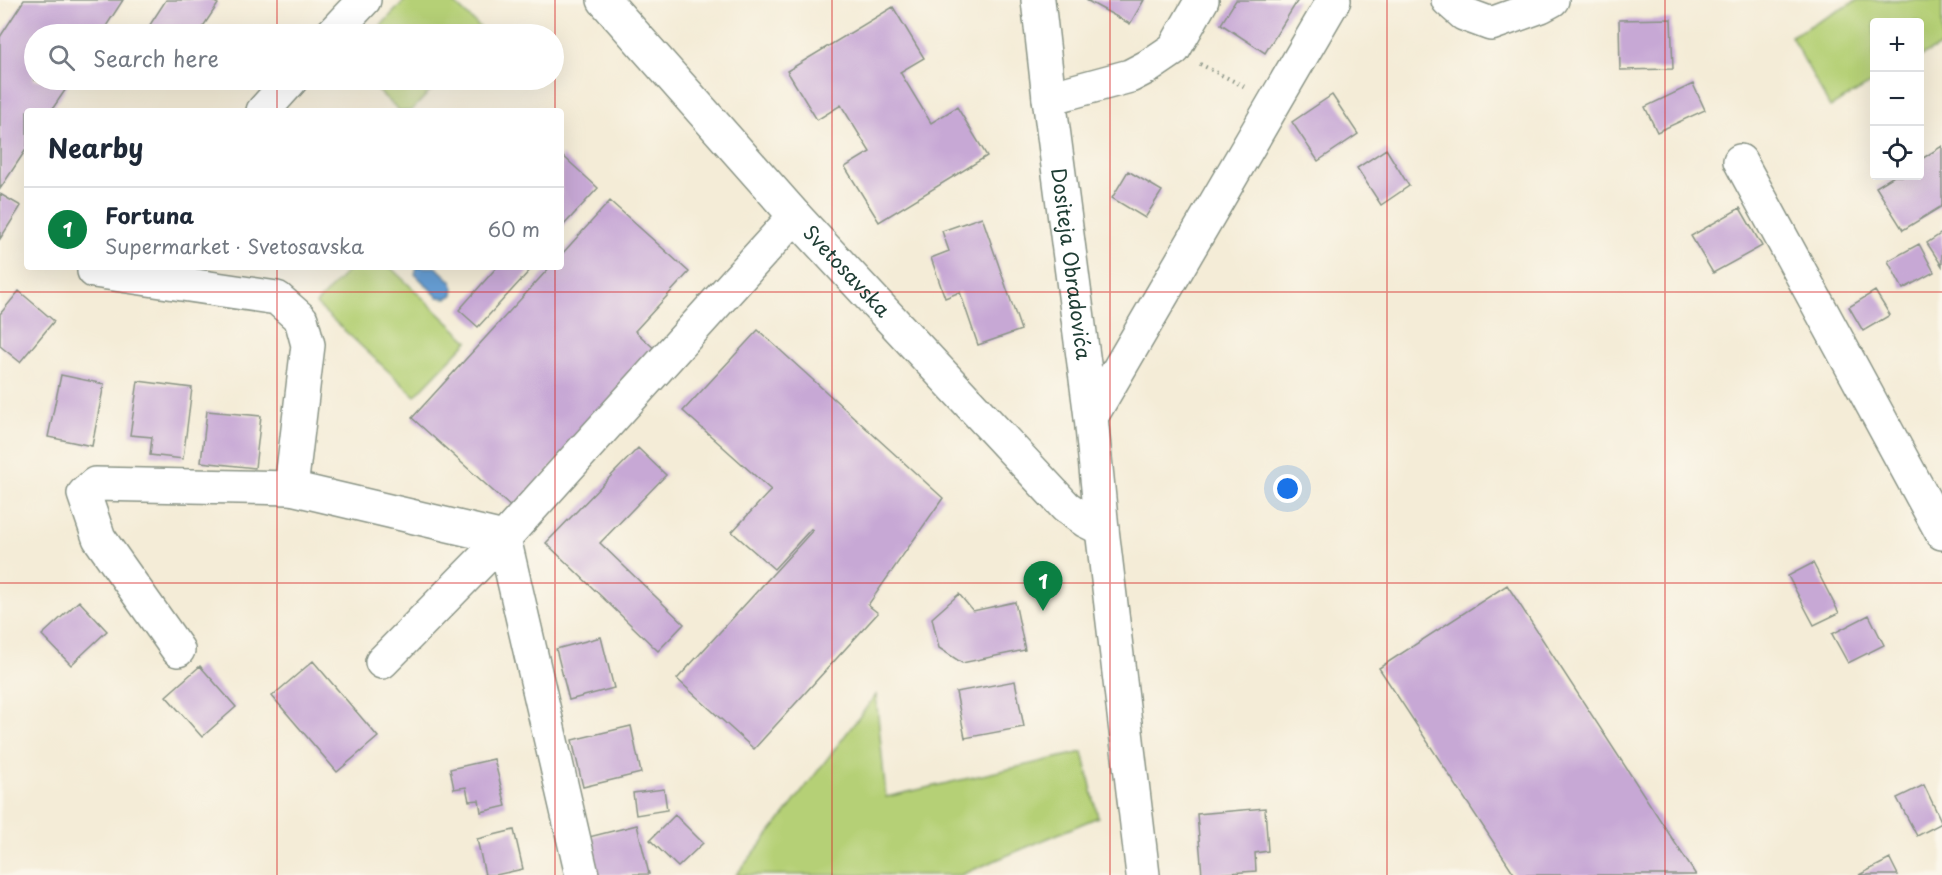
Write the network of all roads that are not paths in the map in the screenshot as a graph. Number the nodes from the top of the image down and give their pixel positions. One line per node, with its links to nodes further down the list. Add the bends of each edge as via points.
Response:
1 (364, 0): 8 (street)
2 (604, 0): 13 (street, Svetosavska)
3 (1038, 0): 10 (street, Dositeja Obradovića)
4 (1202, 0): 10 (street, via 1174,49 1130,76)
5 (1334, 0): 15 (street)
6 (1448, 0): 7 (street, via 1464,14 1491,24)
7 (1552, 0)
8 (341, 24)
9 (282, 90): 11 (street)
10 (1049, 98): 15 (street, Dositeja Obradovića)
11 (266, 108)
12 (1740, 161): 18 (street)
13 (795, 216): 17 (street, Svetosavska, via 1066,507); 19 (street)
14 (94, 271): 16 (street, via 277,298 301,319 308,345)
15 (1091, 417): 17 (street, Dositeja Obradovića)
16 (291, 488): 19 (street); 20 (street, via 95,484 84,494 99,538)
17 (1102, 528): 23 (street, Dositeja Obradovića)
18 (1942, 533)
19 (504, 538): 21 (street); 22 (street)
20 (178, 650)
21 (382, 662)
22 (582, 875)
23 (1143, 875)

